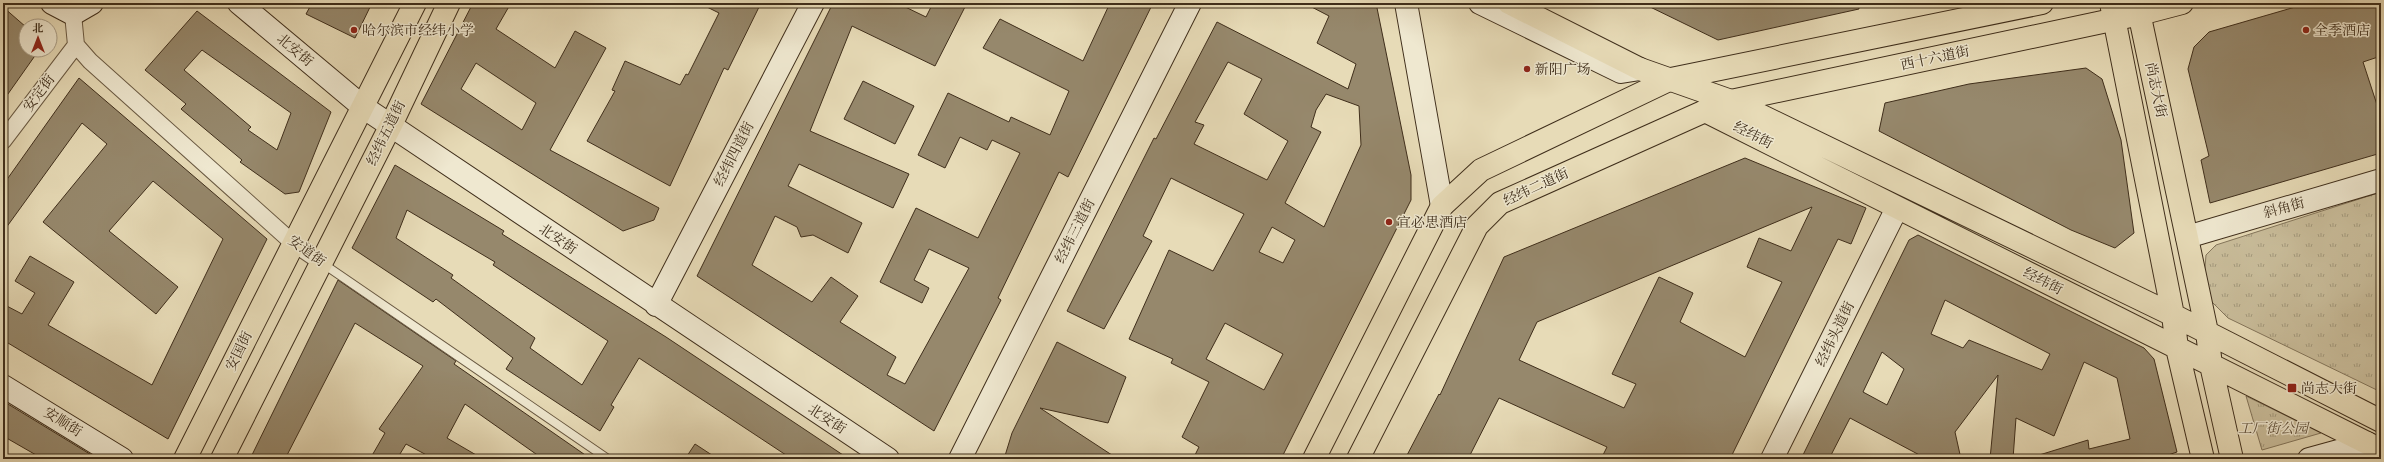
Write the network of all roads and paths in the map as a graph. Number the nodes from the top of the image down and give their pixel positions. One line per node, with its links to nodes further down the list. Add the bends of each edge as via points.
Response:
1 (52, 3): 13 (street)
2 (92, 3): 13 (street)
3 (239, 3): 20 (street, 北安街)
4 (415, 3): 20 (main road)
5 (449, 3): 22 (main road, 经纬五道街)
6 (813, 3): 30 (street, 经纬四道街)
7 (1190, 3): 43 (street, 经纬三道街)
8 (1406, 3): 25 (street)
9 (1480, 3): 17 (street, via 1621,72)
10 (1509, 3): 17 (main road, 经纬街)
11 (2042, 3): 18 (main road)
12 (2182, 3): 14 (main road, 西十六道街)
13 (75, 8): 16 (street)
14 (2138, 9): 15 (main road, 西十六道街); 27 (main road, 尚志大街)
15 (2113, 11): 19 (main road, 西十六道街); 31 (main road, 尚志大街)
16 (76, 45): 23 (street, 安定街); 28 (street, 安道街, via 90,61)
17 (1640, 69): 18 (main road, 经纬街)
18 (1671, 79): 19 (main road, 经纬街); 25 (main road, via 1481,170)
19 (1731, 101): 21 (main road, 经纬二道街); 31 (main road, 经纬街)
20 (363, 107): 22 (street, 北安街); 28 (main road)
21 (1705, 111): 26 (main road, 经纬街); 45 (main road, 经纬二道街, via 1500,203 1490,212 1477,226)
22 (391, 125): 29 (main road, 经纬五道街); 30 (street, 北安街)
23 (3, 141)
24 (2381, 180): 27 (street, 斜角街)
25 (1442, 206): 44 (main road)
26 (1897, 208): 33 (main road, 经纬街); 46 (street, 经纬头道街)
27 (2187, 237): 32 (main road, 尚志大街)
28 (293, 242): 29 (street, 安道街); 39 (main road, 安国街)
29 (321, 262): 40 (main road); 41 (lane, 安道街)
30 (656, 305): 42 (street, 北安街)
31 (2173, 315): 32 (main road, 经纬街); 33 (main road, 尚志大街)
32 (2207, 332): 34 (main road, 尚志大街); 36 (main road, 经纬街)
33 (2177, 348): 34 (main road, 经纬街); 47 (main road, 尚志大街)
34 (2211, 365): 37 (main road, 经纬街); 48 (main road, 尚志大街)
35 (3, 386): 38 (street, 安顺街)
36 (2381, 421)
37 (2374, 447): 49 (street)
38 (122, 459)
39 (185, 459)
40 (222, 459)
41 (608, 459)
42 (888, 459)
43 (960, 459)
44 (1314, 459)
45 (1358, 459)
46 (1772, 459)
47 (2203, 459)
48 (2232, 459)
49 (2310, 459)

